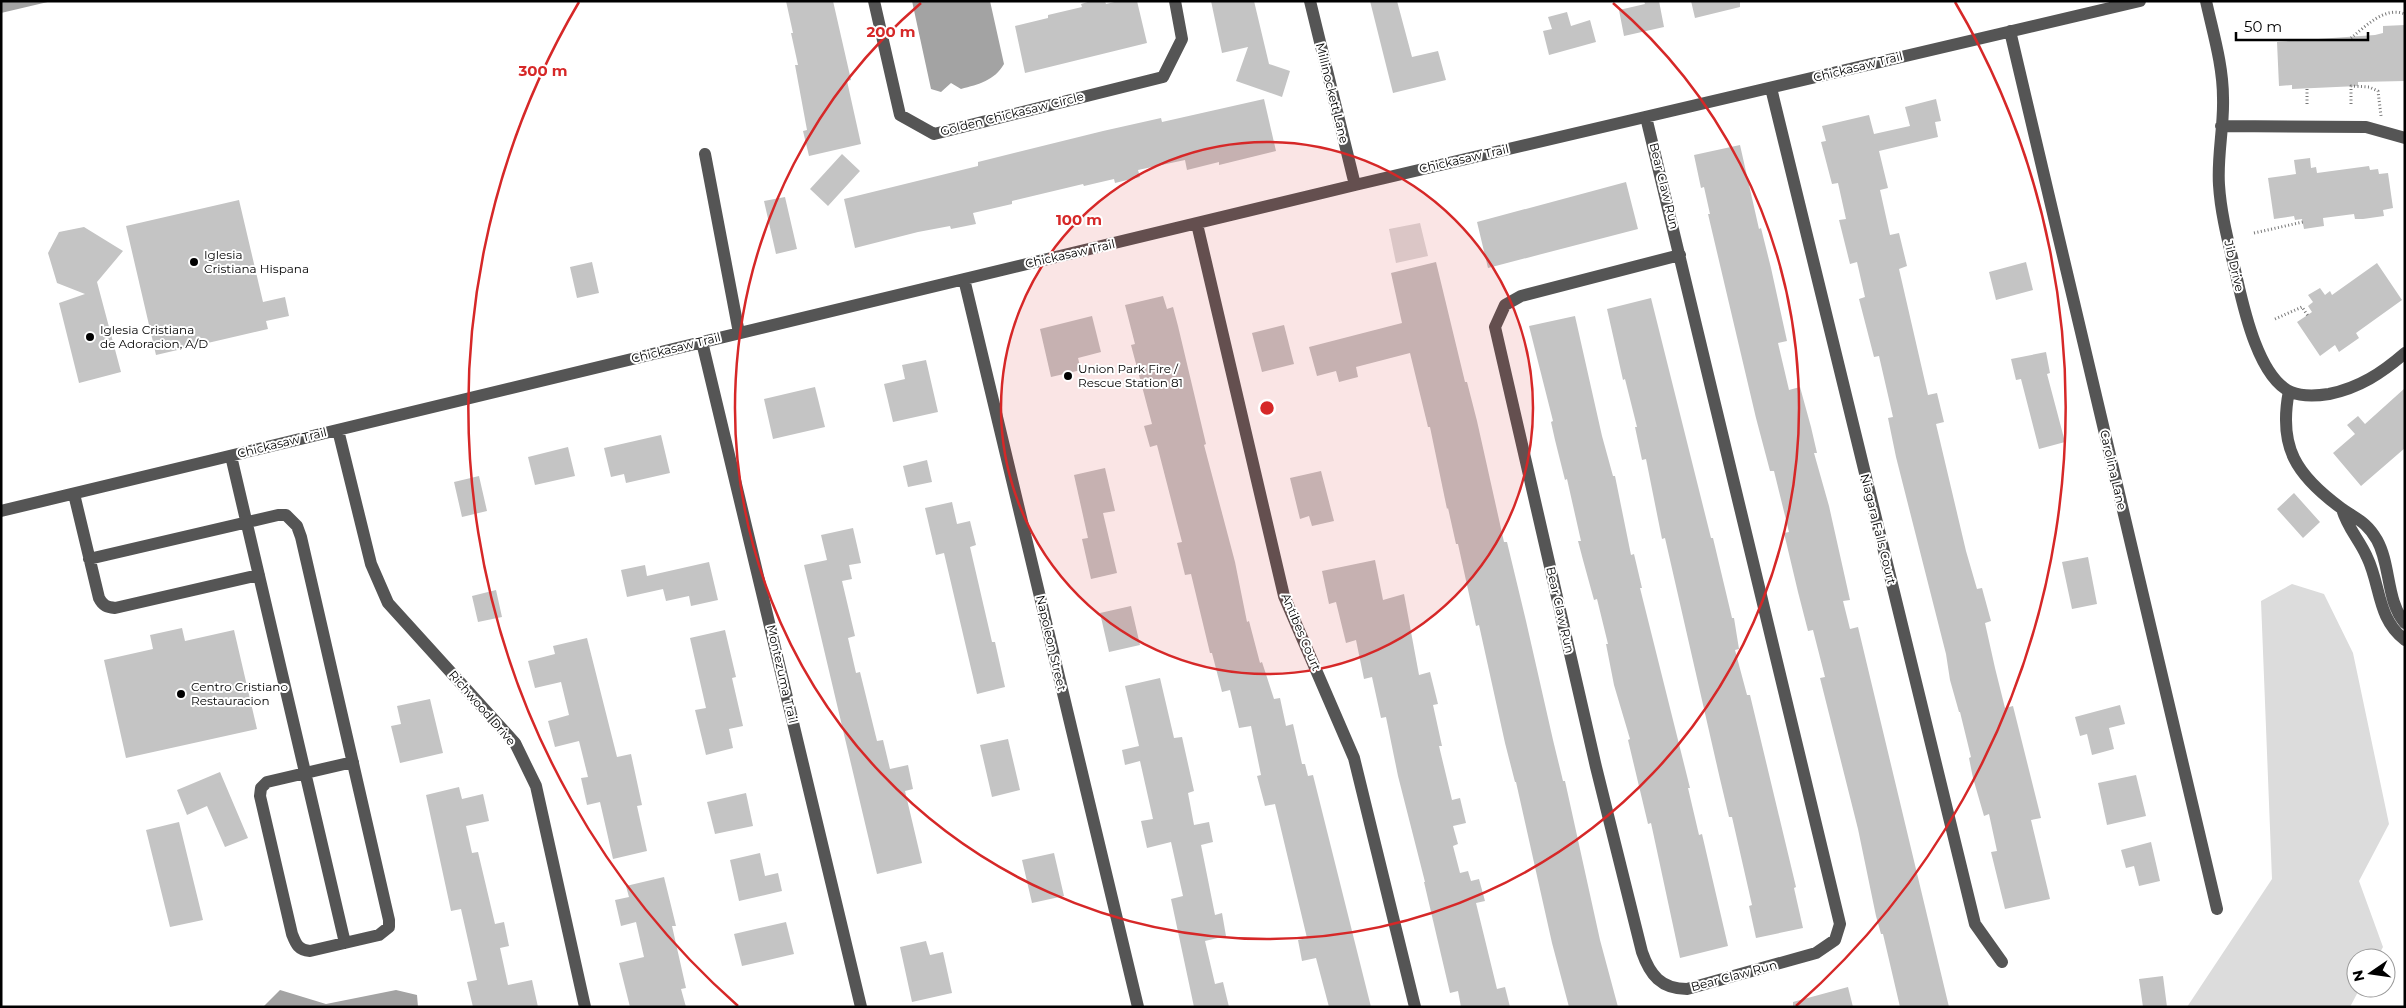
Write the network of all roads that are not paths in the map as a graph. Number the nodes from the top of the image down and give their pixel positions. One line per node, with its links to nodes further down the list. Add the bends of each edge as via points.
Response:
1 (874, 1): 2 (street, Golden Chickasaw Circle, via 900,115 934,134 1163,77 1182,39)
2 (1175, 1)
3 (1310, 1): 12 (street, Millinockett Lane)
4 (2140, 1): 6 (street, Chickasaw Trail)
5 (2206, 1): 9 (street, Jib Drive, via 2221,71 2224,98)
6 (2010, 31): 7 (street, Chickasaw Trail); 32 (street, Carolina Lane)
7 (1772, 88): 8 (street, Chickasaw Trail); 34 (street, Niagara Falls Court, via 1974,924)
8 (1646, 117): 12 (street, Chickasaw Trail); 14 (street, Bear Claw Run)
9 (2221, 126): 10 (street, via 2366,128); 19 (street, Jib Drive, via 2219,185 2244,310 2254,343 2266,365)
10 (2405, 138)
11 (705, 154): 16 (street)
12 (1354, 185): 13 (street, Chickasaw Trail)
13 (1197, 224): 15 (street, Chickasaw Trail); 38 (street, Antibes Court, via 1284,596 1354,758)
14 (1680, 255): 14 (street, Bear Claw Run, via 1521,296 1505,305 1495,327 1642,952 1658,982 1676,989 1687,989 1816,953 1834,940 1840,924)
15 (964, 279): 16 (street, Chickasaw Trail); 37 (street, Napoleon Street)
16 (739, 333): 17 (street, Chickasaw Trail)
17 (702, 342): 20 (street, Chickasaw Trail); 36 (street, Montezuma Trail)
18 (2405, 353): 19 (street, via 2370,379 2339,392 2302,395)
19 (2289, 391): 23 (street, via 2285,434 2291,454 2307,478)
20 (338, 430): 21 (street, Chickasaw Trail); 35 (street, Richwood Drive, via 371,564 388,603 515,743 536,786)
21 (231, 456): 22 (street, Chickasaw Trail); 25 (street)
22 (74, 494): 24 (street, Chickasaw Trail); 26 (street)
23 (2342, 509): 28 (street, via 2356,515 2377,539 2396,607); 29 (street, via 2346,525 2368,558 2384,614)
24 (1, 511)
25 (246, 523): 26 (street); 27 (street); 30 (street, via 286,515 297,526)
26 (89, 559): 27 (street, via 102,605 115,608)
27 (259, 575): 31 (street)
28 (2405, 623)
29 (2405, 640)
30 (353, 762): 31 (street); 33 (street, via 389,927 385,932)
31 (305, 773): 33 (street); 33 (street, via 267,782 261,788 260,796 290,925 296,945 302,950)
32 (2217, 909)
33 (345, 943)
34 (2002, 962)
35 (584, 1007)
36 (861, 1007)
37 (1138, 1007)
38 (1414, 1007)

